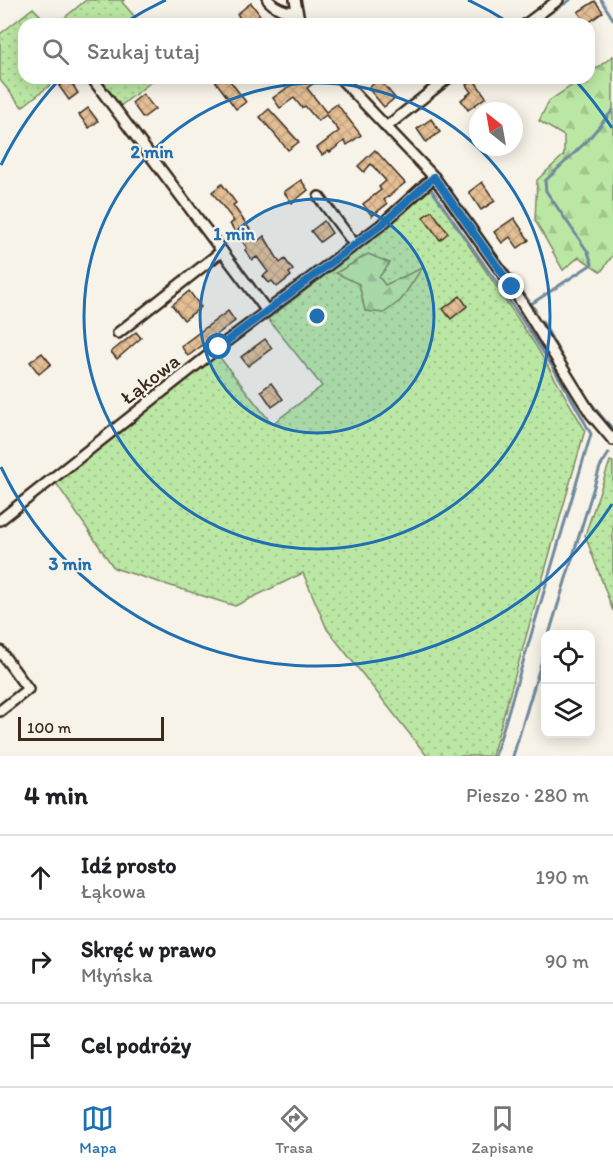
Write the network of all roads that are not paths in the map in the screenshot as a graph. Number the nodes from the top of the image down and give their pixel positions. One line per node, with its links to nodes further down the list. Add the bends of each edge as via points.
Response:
1 (268, 0): 4 (street, via 289,13)
2 (295, 0): 4 (street)
3 (558, 0): 6 (street)
4 (296, 12): 5 (street)
5 (298, 18)
6 (534, 18)
7 (97, 84): 14 (street)
8 (346, 84): 10 (street)
9 (440, 84): 10 (street)
10 (386, 127): 11 (street)
11 (434, 177): 13 (street, Łąkowa); 17 (street, via 512,287 591,414)
12 (319, 197): 13 (street)
13 (355, 244): 15 (street, Łąkowa)
14 (222, 251): 15 (street); 16 (street)
15 (267, 311): 18 (street, Łąkowa)
16 (118, 333)
17 (613, 440)
18 (0, 520)
19 (0, 651): 20 (street, via 28,689)
20 (0, 711)

